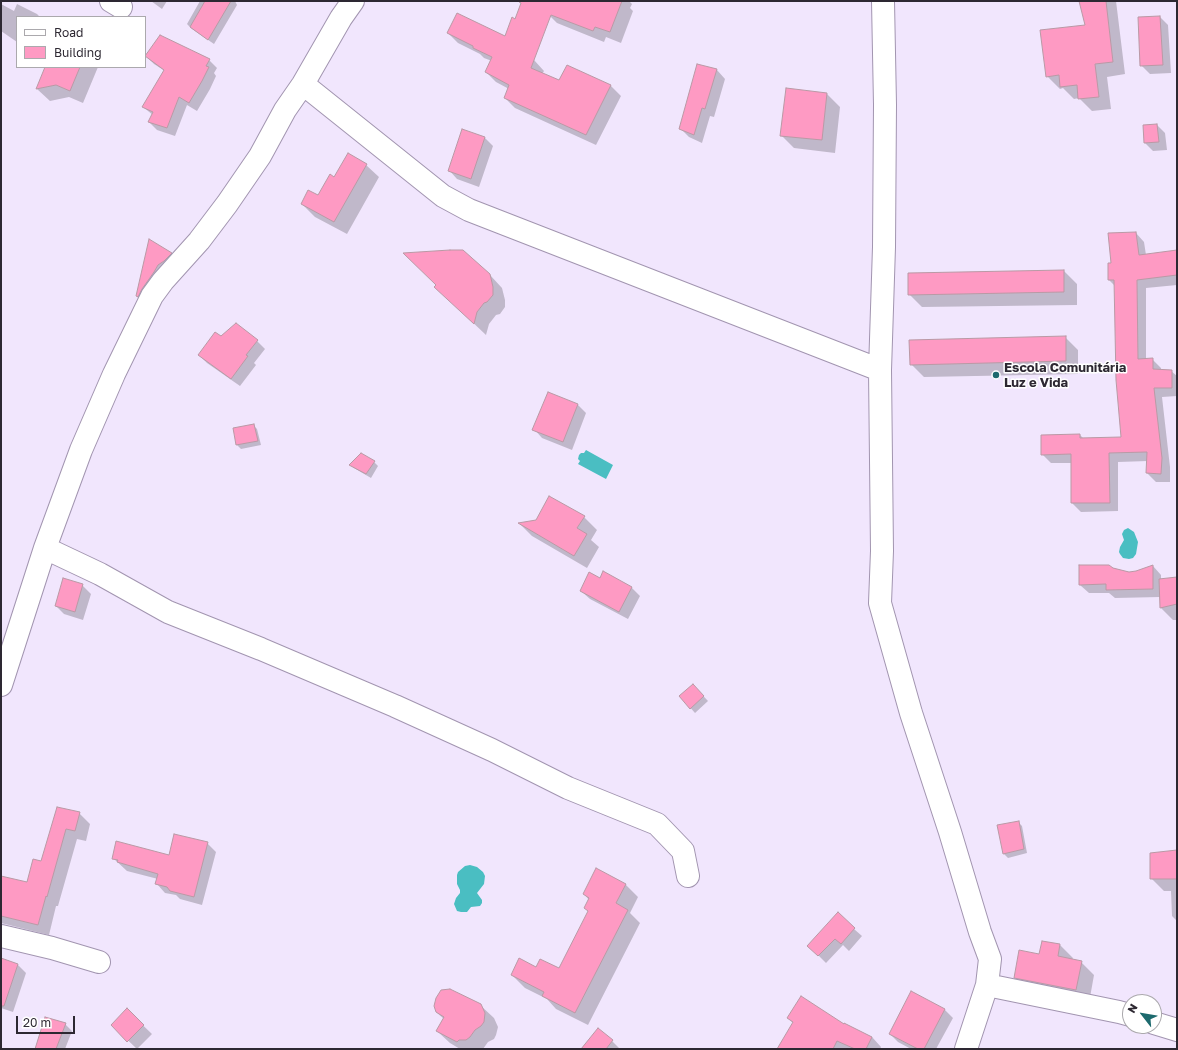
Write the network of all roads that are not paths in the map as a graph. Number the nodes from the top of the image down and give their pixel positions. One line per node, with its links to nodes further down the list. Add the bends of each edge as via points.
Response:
1 (353, 1): 3 (street)
2 (883, 1): 4 (street, via 884,240)
3 (302, 84): 4 (street, via 443,196 469,210); 5 (street, via 260,156 231,198 199,241 152,296 81,450)
4 (880, 370): 10 (street, via 880,603 911,713 990,959)
5 (46, 548): 6 (street); 7 (street, via 100,574 168,612 395,706 568,788 657,824 683,851)
6 (1, 685)
7 (688, 876)
8 (1, 936): 9 (street)
9 (99, 962)
10 (987, 985): 11 (street); 14 (street)
11 (1122, 1013)
12 (1162, 1025): 13 (street)
13 (1177, 1030)
14 (966, 1049)

